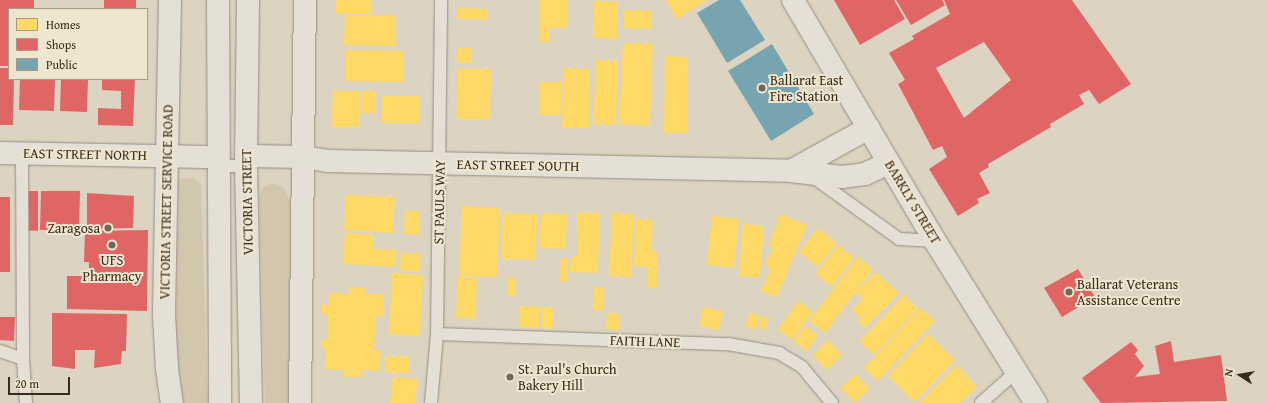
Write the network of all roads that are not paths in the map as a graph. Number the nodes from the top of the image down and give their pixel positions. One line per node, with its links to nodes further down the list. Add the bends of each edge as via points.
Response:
1 (170, 0): 10 (street, VICTORIA STREET SERVICE ROAD)
2 (218, 0): 13 (street, VICTORIA STREET)
3 (248, 0): 12 (street, VICTORIA STREET)
4 (305, 0): 11 (street)
5 (441, 0): 14 (lane, ST PAULS WAY)
6 (793, 0): 7 (street, BARKLY STREET)
7 (869, 128): 15 (street, BARKLY STREET); 16 (street)
8 (0, 153): 9 (street, EAST STREET NORTH)
9 (22, 153): 10 (street, EAST STREET NORTH); 20 (lane)
10 (167, 156): 13 (street, EAST STREET NORTH); 23 (street, VICTORIA STREET SERVICE ROAD, via 164,314)
11 (303, 157): 12 (street, EAST STREET SOUTH); 14 (street, EAST STREET SOUTH, via 328,161); 26 (street)
12 (246, 161): 13 (lane); 25 (street, VICTORIA STREET)
13 (218, 162): 24 (street, VICTORIA STREET)
14 (440, 163): 16 (street, EAST STREET SOUTH); 18 (lane, ST PAULS WAY)
15 (889, 163): 16 (street, EAST STREET SOUTH, via 858,176 836,177); 17 (street, BARKLY STREET)
16 (800, 172): 17 (lane, via 899,239)
17 (935, 241): 21 (street, BARKLY STREET)
18 (438, 334): 27 (lane, ST PAULS WAY); 28 (lane, FAITH LANE, via 728,344 778,353 802,367)
19 (0, 351): 20 (lane)
20 (22, 359): 22 (lane)
21 (1016, 372): 29 (lane); 30 (street, BARKLY STREET)
22 (26, 403)
23 (172, 403)
24 (220, 403)
25 (251, 403)
26 (300, 403)
27 (431, 403)
28 (832, 403)
29 (982, 403)
30 (1036, 403)

